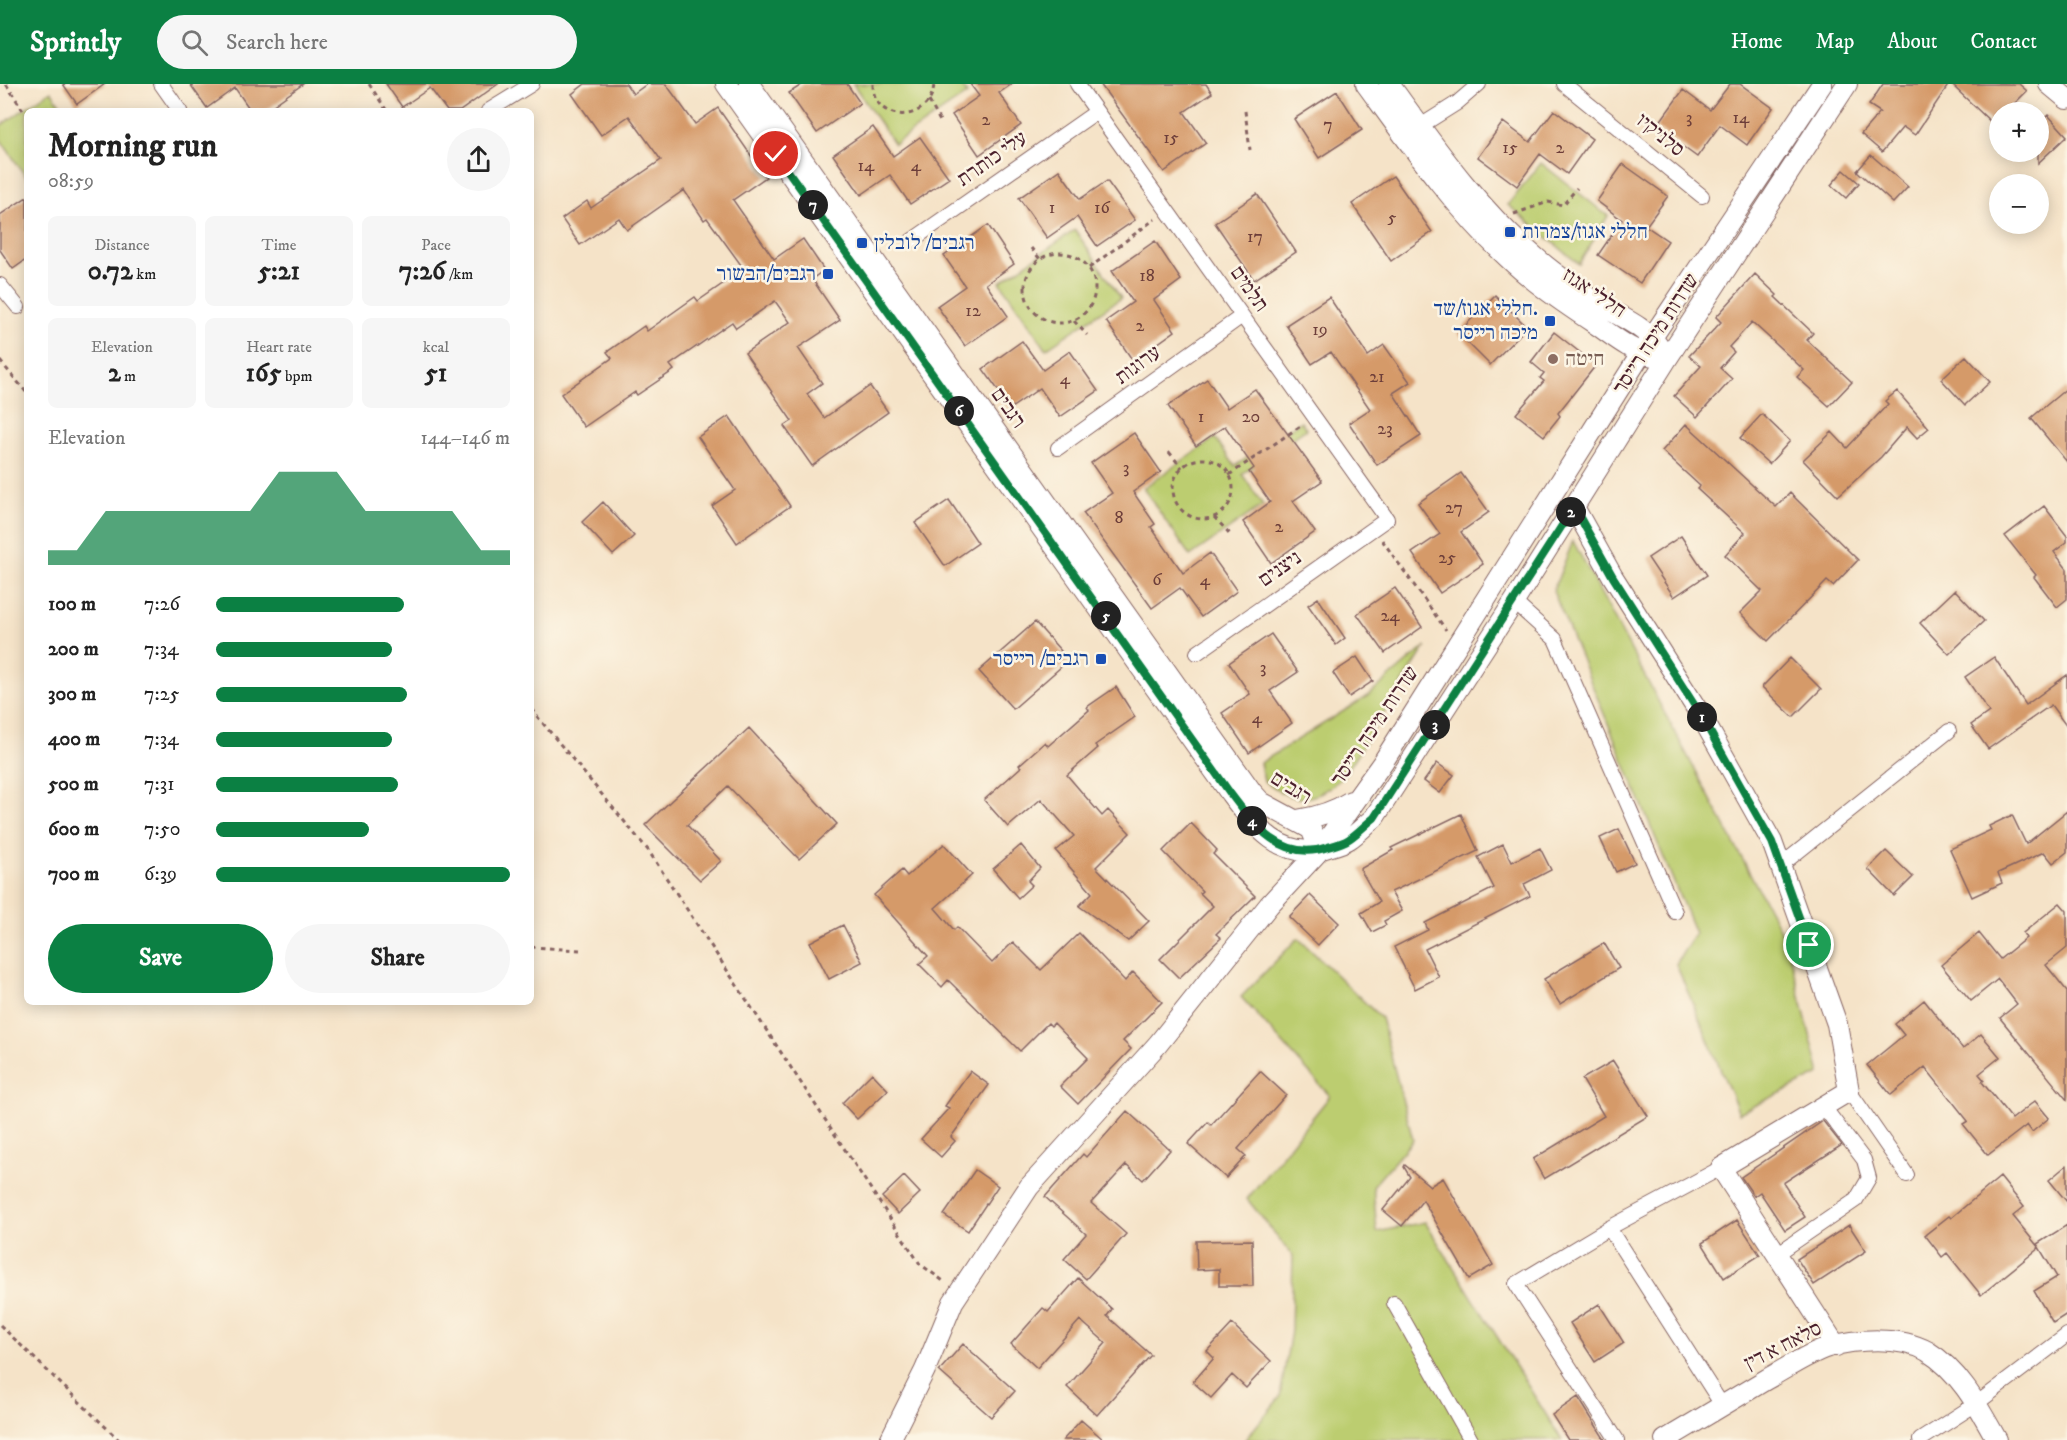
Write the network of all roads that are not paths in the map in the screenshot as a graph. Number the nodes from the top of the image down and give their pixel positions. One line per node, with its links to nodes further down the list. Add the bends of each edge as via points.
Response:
1 (161, 84): 14 (street)
2 (532, 84): 15 (street)
3 (726, 84): 34 (street, רגבים, via 1243,810 1273,841 1299,850)
4 (749, 84): 33 (street, רגבים, via 1252,792 1276,811)
5 (1077, 84): 16 (street, תלמים)
6 (1366, 84): 17 (street, חללי אגוז)
7 (1389, 84): 17 (street, חללי אגוז)
8 (1479, 84): 17 (street)
9 (1564, 84): 18 (street, סלניקיו)
10 (1822, 84): 23 (street, שדרות מיכה רייסר)
11 (1847, 84): 25 (street, שדרות מיכה רייסר)
12 (2049, 84): 13 (street)
13 (2067, 99)
14 (178, 108)
15 (493, 108)
16 (1096, 111): 19 (street, עלי כותרת); 22 (street, תלמים)
17 (1413, 131): 23 (street, חללי אגוז, via 1526,249 1597,303); 24 (street, חללי אגוז, via 1460,206 1506,256 1543,288)
18 (1702, 196)
19 (911, 241)
20 (0, 285): 21 (street)
21 (18, 307)
22 (1242, 315): 26 (street, ערוגות); 28 (street, תלמים)
23 (1652, 336): 24 (street, שדרות מיכה רייסר); 25 (street, חללי אגוז)
24 (1641, 354): 25 (street, חללי אגוז); 32 (street, שדרות מיכה רייסר)
25 (1667, 359): 27 (street, שדרות מיכה רייסר)
26 (1058, 448)
27 (1574, 507): 29 (street, שדרות מיכה רייסר); 35 (street, via 1613,577 1700,714 1772,842)
28 (1387, 519): 30 (street, ניצנים)
29 (1514, 602): 34 (street, שדרות מיכה רייסר, via 1374,818 1347,840); 36 (street, via 1555,639)
30 (1197, 653)
31 (1949, 731): 35 (street)
32 (1357, 797): 33 (street, via 1338,810); 34 (street, שדרות מיכה רייסר)
33 (1298, 820): 34 (street, רגבים, via 1311,829)
34 (1320, 850): 48 (street, via 1269,905 1158,1044 1029,1187 953,1302)
35 (1780, 866): 37 (street, via 1837,1024)
36 (1676, 912)
37 (1849, 1091): 38 (street); 40 (street)
38 (1823, 1106): 39 (street); 42 (street, via 1863,1160 1869,1178 1856,1200)
39 (1721, 1168): 41 (street); 42 (street)
40 (1907, 1175)
41 (1609, 1228): 47 (street); 50 (street, via 1516,1284)
42 (1777, 1254): 45 (street)
43 (1394, 1303): 49 (street)
44 (2067, 1335): 46 (street)
45 (1836, 1346): 46 (street, סלאח א דין, via 1892,1340 1926,1351 1954,1374); 47 (street, סלאח א דין, via 1797,1362)
46 (1976, 1404): 52 (street); 53 (street, סלאח א דין)
47 (1722, 1405): 51 (street, סלאח א דין)
48 (890, 1440)
49 (1471, 1440)
50 (1617, 1440)
51 (1666, 1440)
52 (1920, 1440)
53 (1997, 1440)

